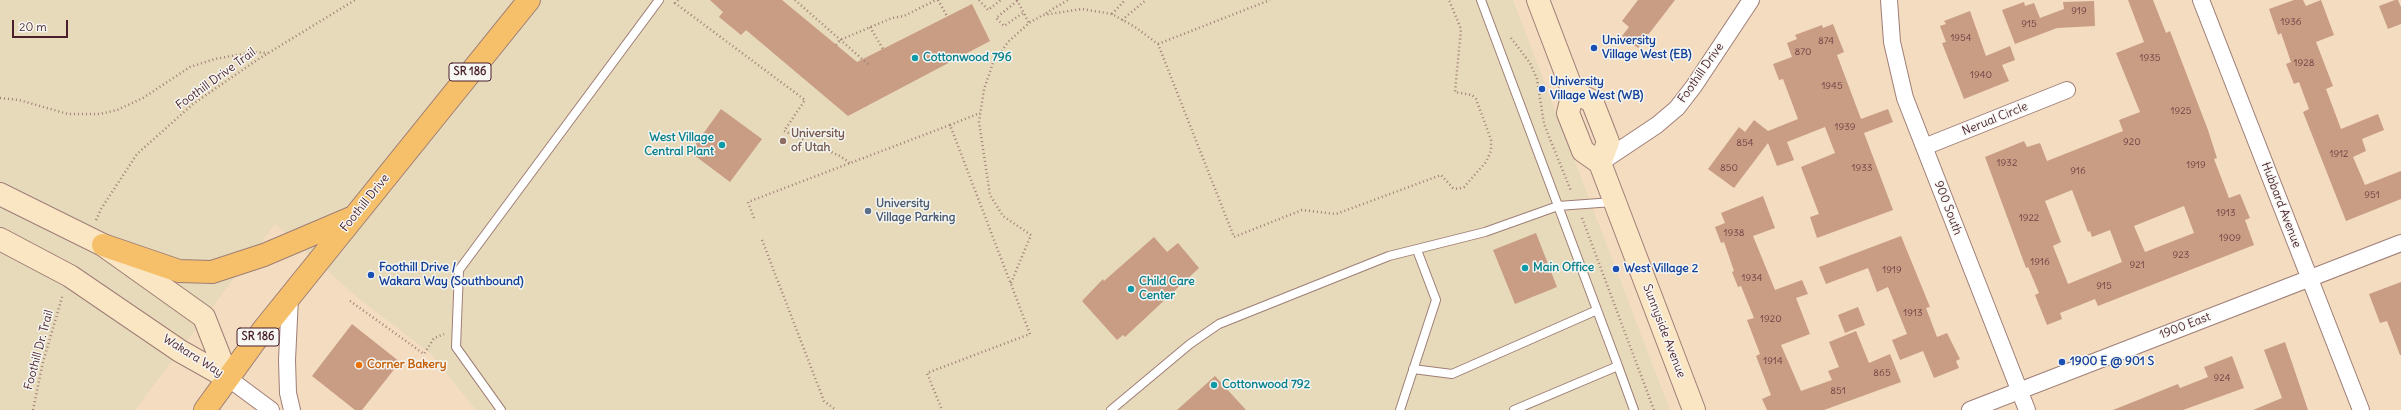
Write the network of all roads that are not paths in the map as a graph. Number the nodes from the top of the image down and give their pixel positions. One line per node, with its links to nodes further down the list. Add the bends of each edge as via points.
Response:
1 (529, 0): 14 (main road, Foothill Drive / SR 186)
2 (659, 0): 29 (lane, via 459,270 456,347)
3 (1481, 0): 13 (lane)
4 (1538, 0): 10 (street, via 1573,92 1568,113 1582,151)
5 (1751, 0): 10 (street, Foothill Drive, via 1677,108 1657,125)
6 (1889, 0): 9 (street, 900 South, via 1892,42 1905,98)
7 (2201, 0): 19 (street, Hubbard Avenue)
8 (2067, 90): 9 (street, Nerual Circle)
9 (1924, 147): 25 (street, 900 South)
10 (1600, 163): 12 (street, Sunnyside Avenue)
11 (0, 194): 17 (street, Wakara Way)
12 (1614, 202): 13 (lane); 34 (street, Sunnyside Avenue)
13 (1558, 206): 18 (lane, via 1485,232); 21 (lane)
14 (354, 217): 17 (main road, via 264,255 212,272 179,271); 20 (main road, Foothill Drive / SR 186)
15 (0, 239): 24 (street, Wakara Way, via 70,276 180,350)
16 (2401, 243): 19 (street, 1900 East)
17 (103, 245): 24 (street, Wakara Way, via 204,318)
18 (1417, 250): 23 (lane, via 1436,300); 30 (lane, via 1389,256 1219,324 1190,344)
19 (2310, 278): 25 (street, 1900 East); 37 (street, Hubbard Avenue)
20 (290, 297): 24 (main road, Foothill Drive / SR 186); 28 (street, via 287,374)
21 (1596, 311): 22 (lane); 23 (lane, via 1452,374)
22 (1618, 366): 32 (lane); 33 (lane)
23 (1413, 369): 31 (lane)
24 (228, 378): 26 (main road, Foothill Drive / SR 186); 27 (street)
25 (2019, 390): 35 (street, 1900 East); 36 (street, 900 South)
26 (205, 410)
27 (271, 410)
28 (292, 410)
29 (501, 410)
30 (1111, 410)
31 (1400, 410)
32 (1514, 410)
33 (1634, 410)
34 (1694, 410)
35 (1970, 410)
36 (2027, 410)
37 (2361, 410)

